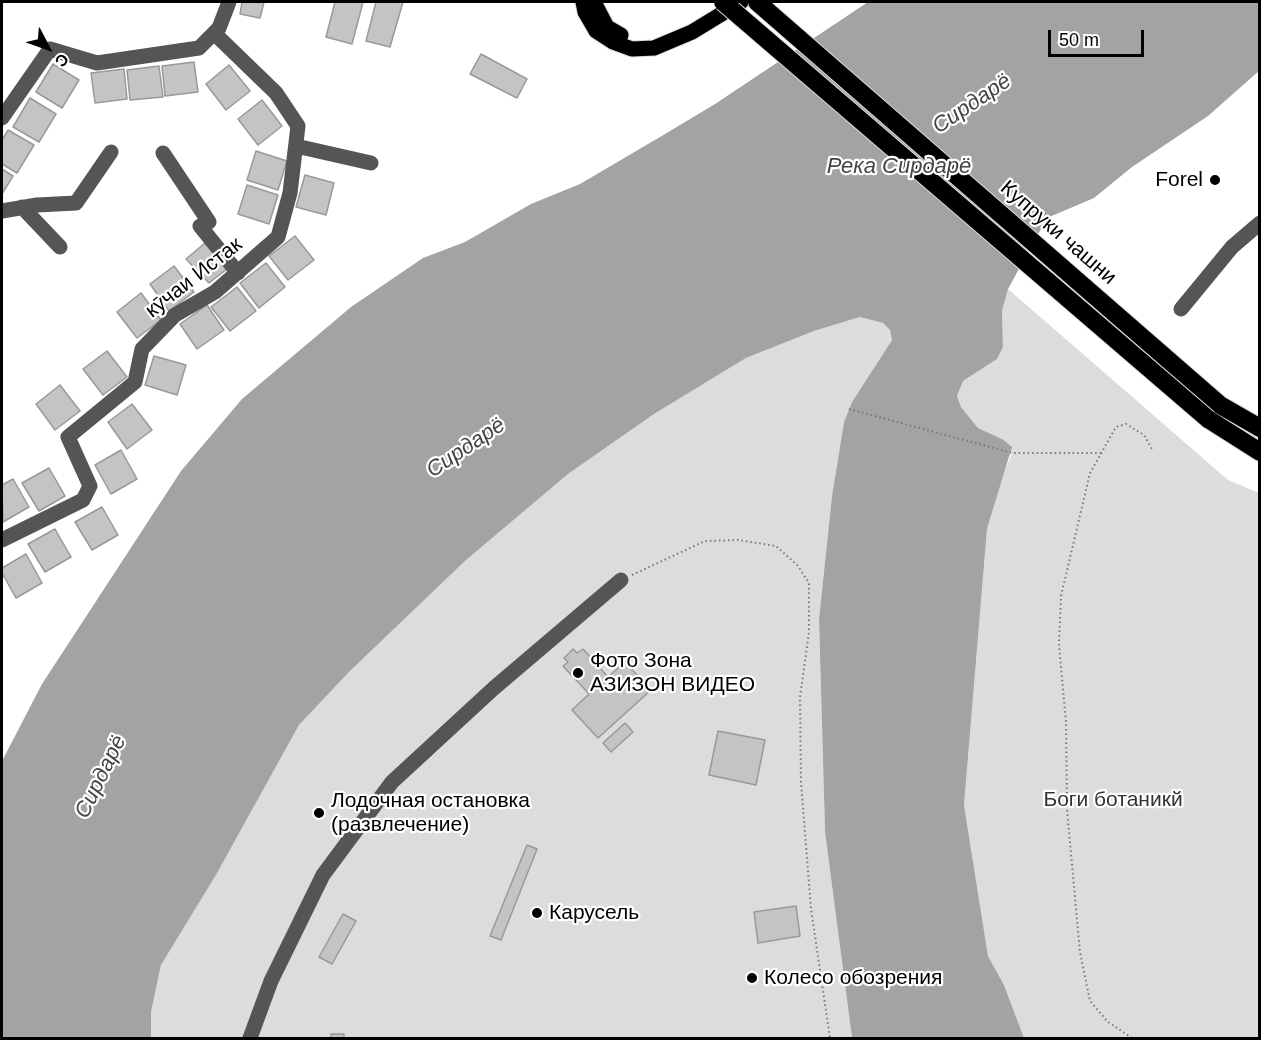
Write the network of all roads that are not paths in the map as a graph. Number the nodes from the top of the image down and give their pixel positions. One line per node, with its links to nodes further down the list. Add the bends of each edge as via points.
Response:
1 (229, 2): 7 (street)
2 (583, 2): 5 (main road, via 596,31 632,49 654,48 693,32)
3 (594, 2): 4 (main road, via 613,33 634,40 687,25)
4 (724, 2): 20 (highway, bridge, via 1208,419)
5 (741, 2)
6 (757, 2): 19 (highway, Купруки чашни, via 1220,405)
7 (214, 33): 8 (street, via 199,48 97,63 50,49); 9 (street, кӯчаи Истак, via 276,93 298,126)
8 (2, 118)
9 (296, 146): 12 (street); 17 (street, кӯчаи Истак, via 290,193 278,237)
10 (111, 152): 13 (street, via 76,203)
11 (163, 153): 17 (street, via 209,222 200,226)
12 (371, 163)
13 (22, 207): 14 (street); 16 (street)
14 (2, 211)
15 (1260, 222): 18 (street, via 1232,247)
16 (60, 247)
17 (238, 273): 21 (street, кӯчаи Истак, via 215,292 175,315 142,350 135,382 68,437 90,486 83,500)
18 (1181, 309)
19 (1260, 428)
20 (1260, 452)
21 (2, 540)
22 (621, 580): 23 (street, via 494,688 392,782 323,875 271,981)
23 (250, 1038)

